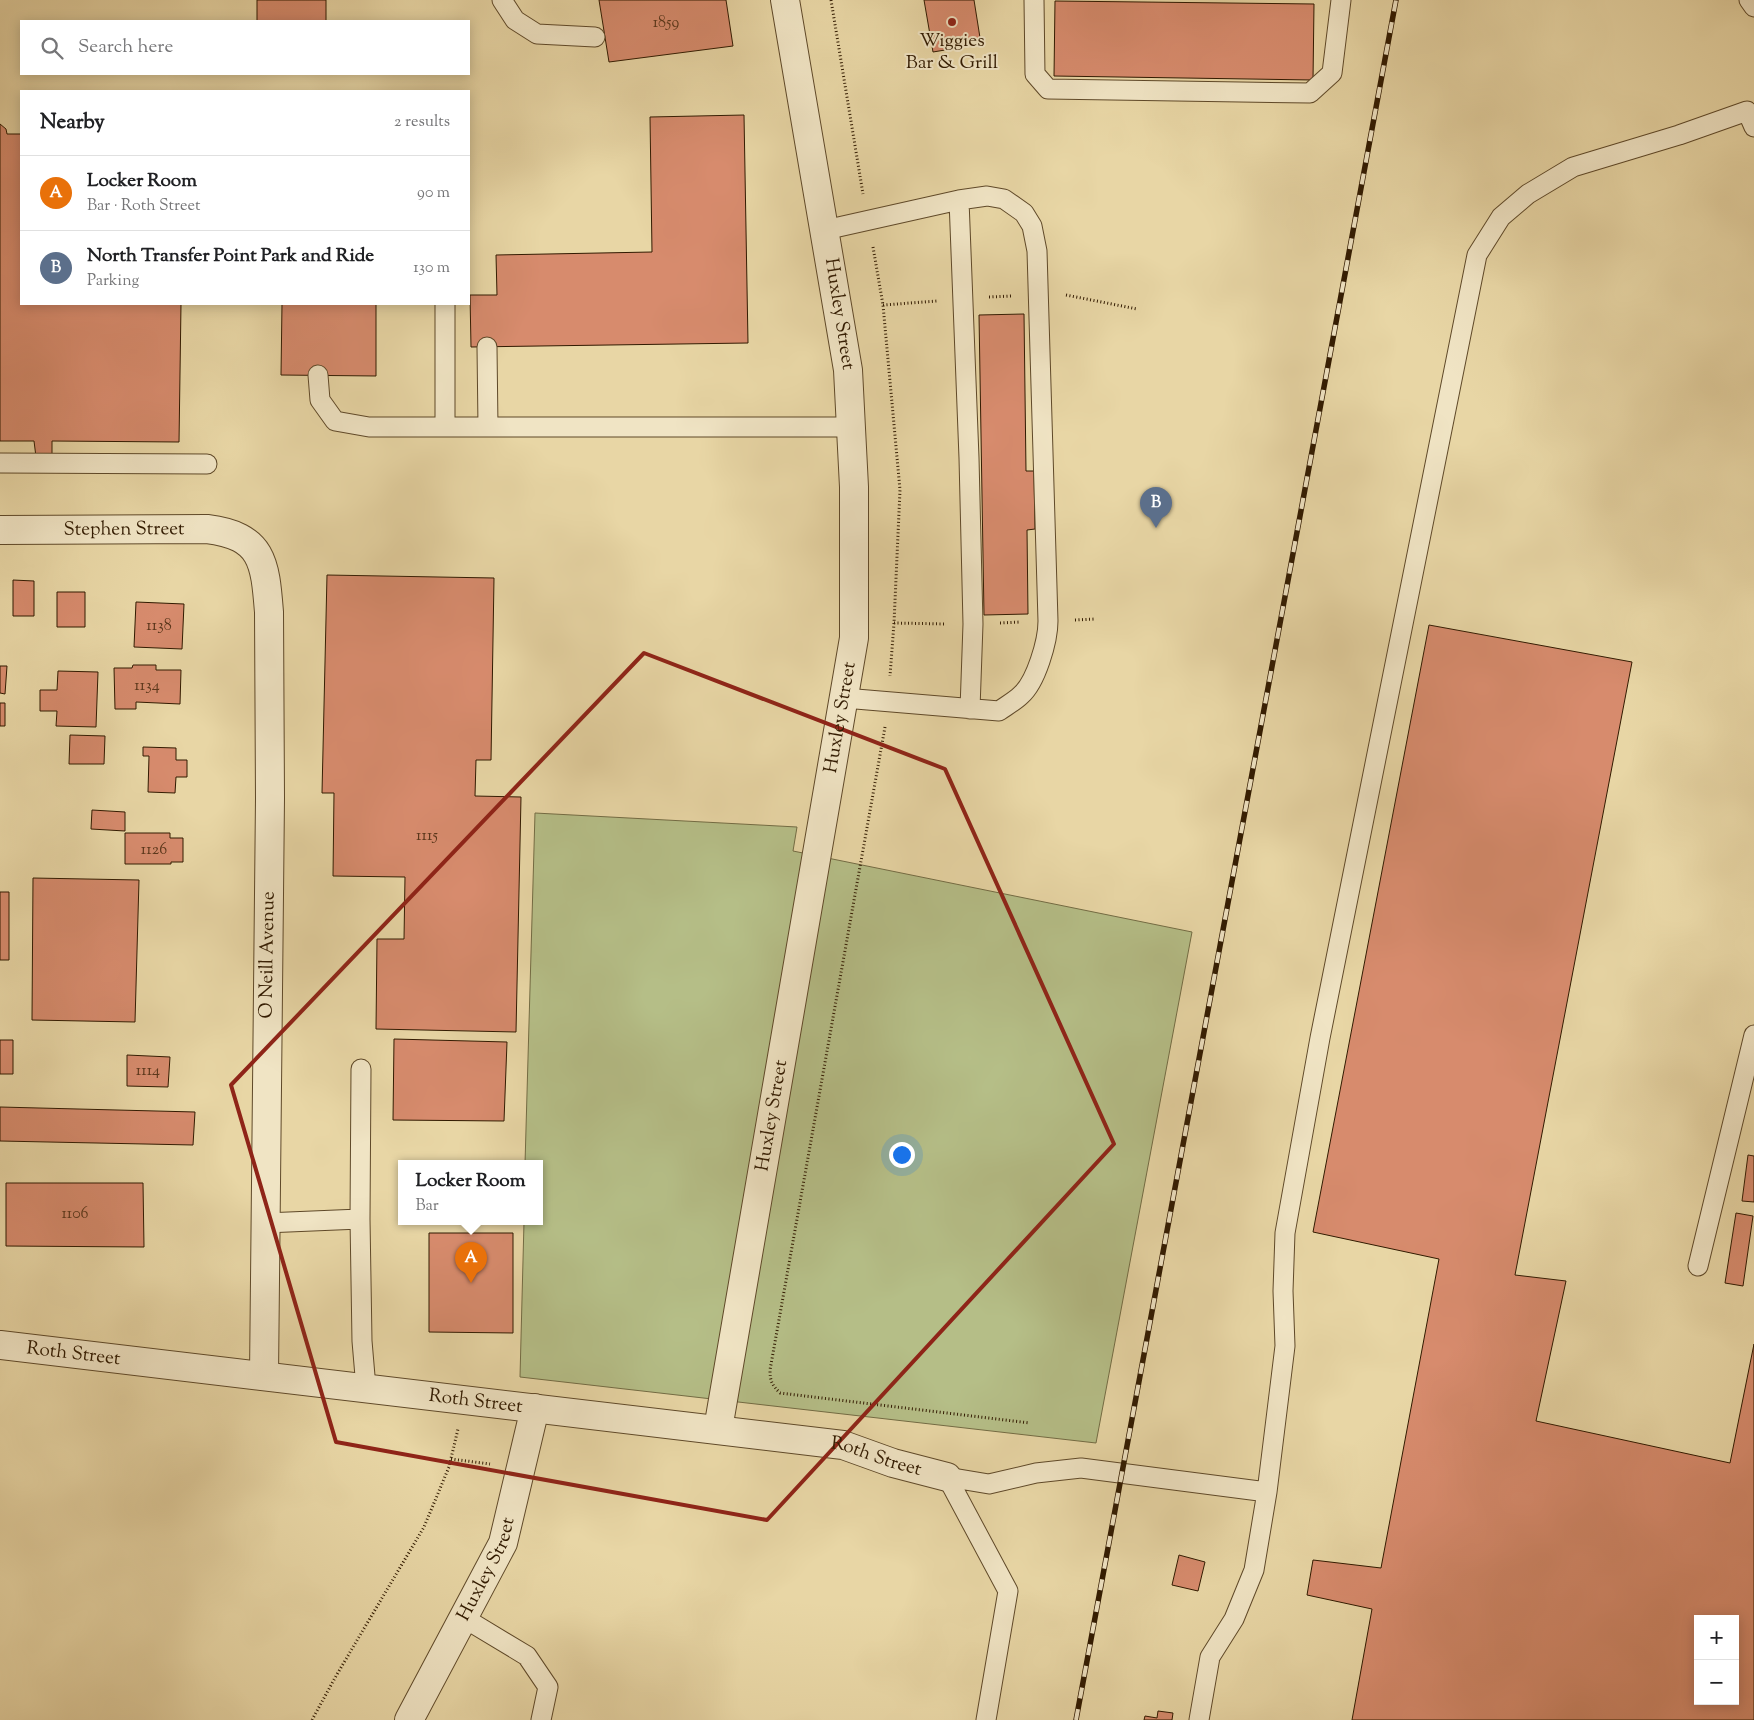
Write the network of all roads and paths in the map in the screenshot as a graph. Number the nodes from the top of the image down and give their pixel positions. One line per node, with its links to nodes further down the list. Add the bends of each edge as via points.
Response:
1 (502, 0): 8 (lane, via 515,20 537,34)
2 (786, 0): 12 (street, Huxley Street)
3 (830, 0): 11 (path)
4 (1034, 0): 5 (lane, via 1034,74 1048,89 1310,92 1332,73)
5 (1341, 0)
6 (1749, 0): 7 (lane)
7 (1754, 7)
8 (596, 37)
9 (1754, 126): 41 (lane, via 1747,112 1573,167 1528,194 1500,217 1477,255 1320,1038 1285,1233 1285,1346)
10 (959, 200): 11 (lane); 25 (lane, via 973,624); 25 (lane, via 987,196 1004,199 1024,213 1034,234 1048,621 1048,632 1037,668 1023,694 999,711)
11 (868, 221): 12 (lane); 24 (path, via 883,305 900,490)
12 (825, 230): 18 (street, Huxley Street, via 848,370)
13 (445, 305): 16 (lane)
14 (486, 347): 17 (lane)
15 (318, 375): 16 (lane, via 320,400 335,421 369,427)
16 (445, 427): 17 (lane)
17 (488, 427): 18 (lane)
18 (851, 427): 23 (street, Huxley Street, via 854,638)
19 (0, 463): 20 (lane)
20 (207, 464)
21 (0, 530): 22 (street, Stephen Street, via 207,529 236,535)
22 (244, 540): 29 (street, O Neill Avenue, via 259,555 269,612)
23 (844, 698): 24 (lane); 37 (street, Huxley Street)
24 (888, 702): 25 (lane); 36 (path, via 770,1379 780,1392)
25 (970, 709)
26 (1754, 1035): 30 (lane)
27 (361, 1069): 28 (lane)
28 (360, 1219): 29 (lane); 33 (lane)
29 (265, 1223): 32 (street, O Neill Avenue)
30 (1698, 1266)
31 (0, 1345): 32 (street, Roth Street)
32 (264, 1376): 33 (street, Roth Street)
33 (366, 1388): 34 (street, Roth Street)
34 (465, 1400): 35 (street, Roth Street); 38 (path)
35 (535, 1408): 37 (street, Roth Street); 39 (street, Huxley Street)
36 (1030, 1423)
37 (718, 1429): 40 (street, Roth Street, via 843,1445)
38 (451, 1459): 39 (path); 43 (path, via 424,1527)
39 (521, 1468): 42 (street, Huxley Street, via 503,1544)
40 (947, 1477): 41 (lane, via 989,1484 1036,1473 1082,1468); 46 (lane, via 1008,1591)
41 (1267, 1492): 47 (lane, via 1254,1570 1234,1619 1210,1656)
42 (464, 1618): 44 (street, Huxley Street); 45 (lane, via 527,1656 548,1687)
43 (312, 1720)
44 (409, 1720)
45 (541, 1720)
46 (986, 1720)
47 (1199, 1720)

